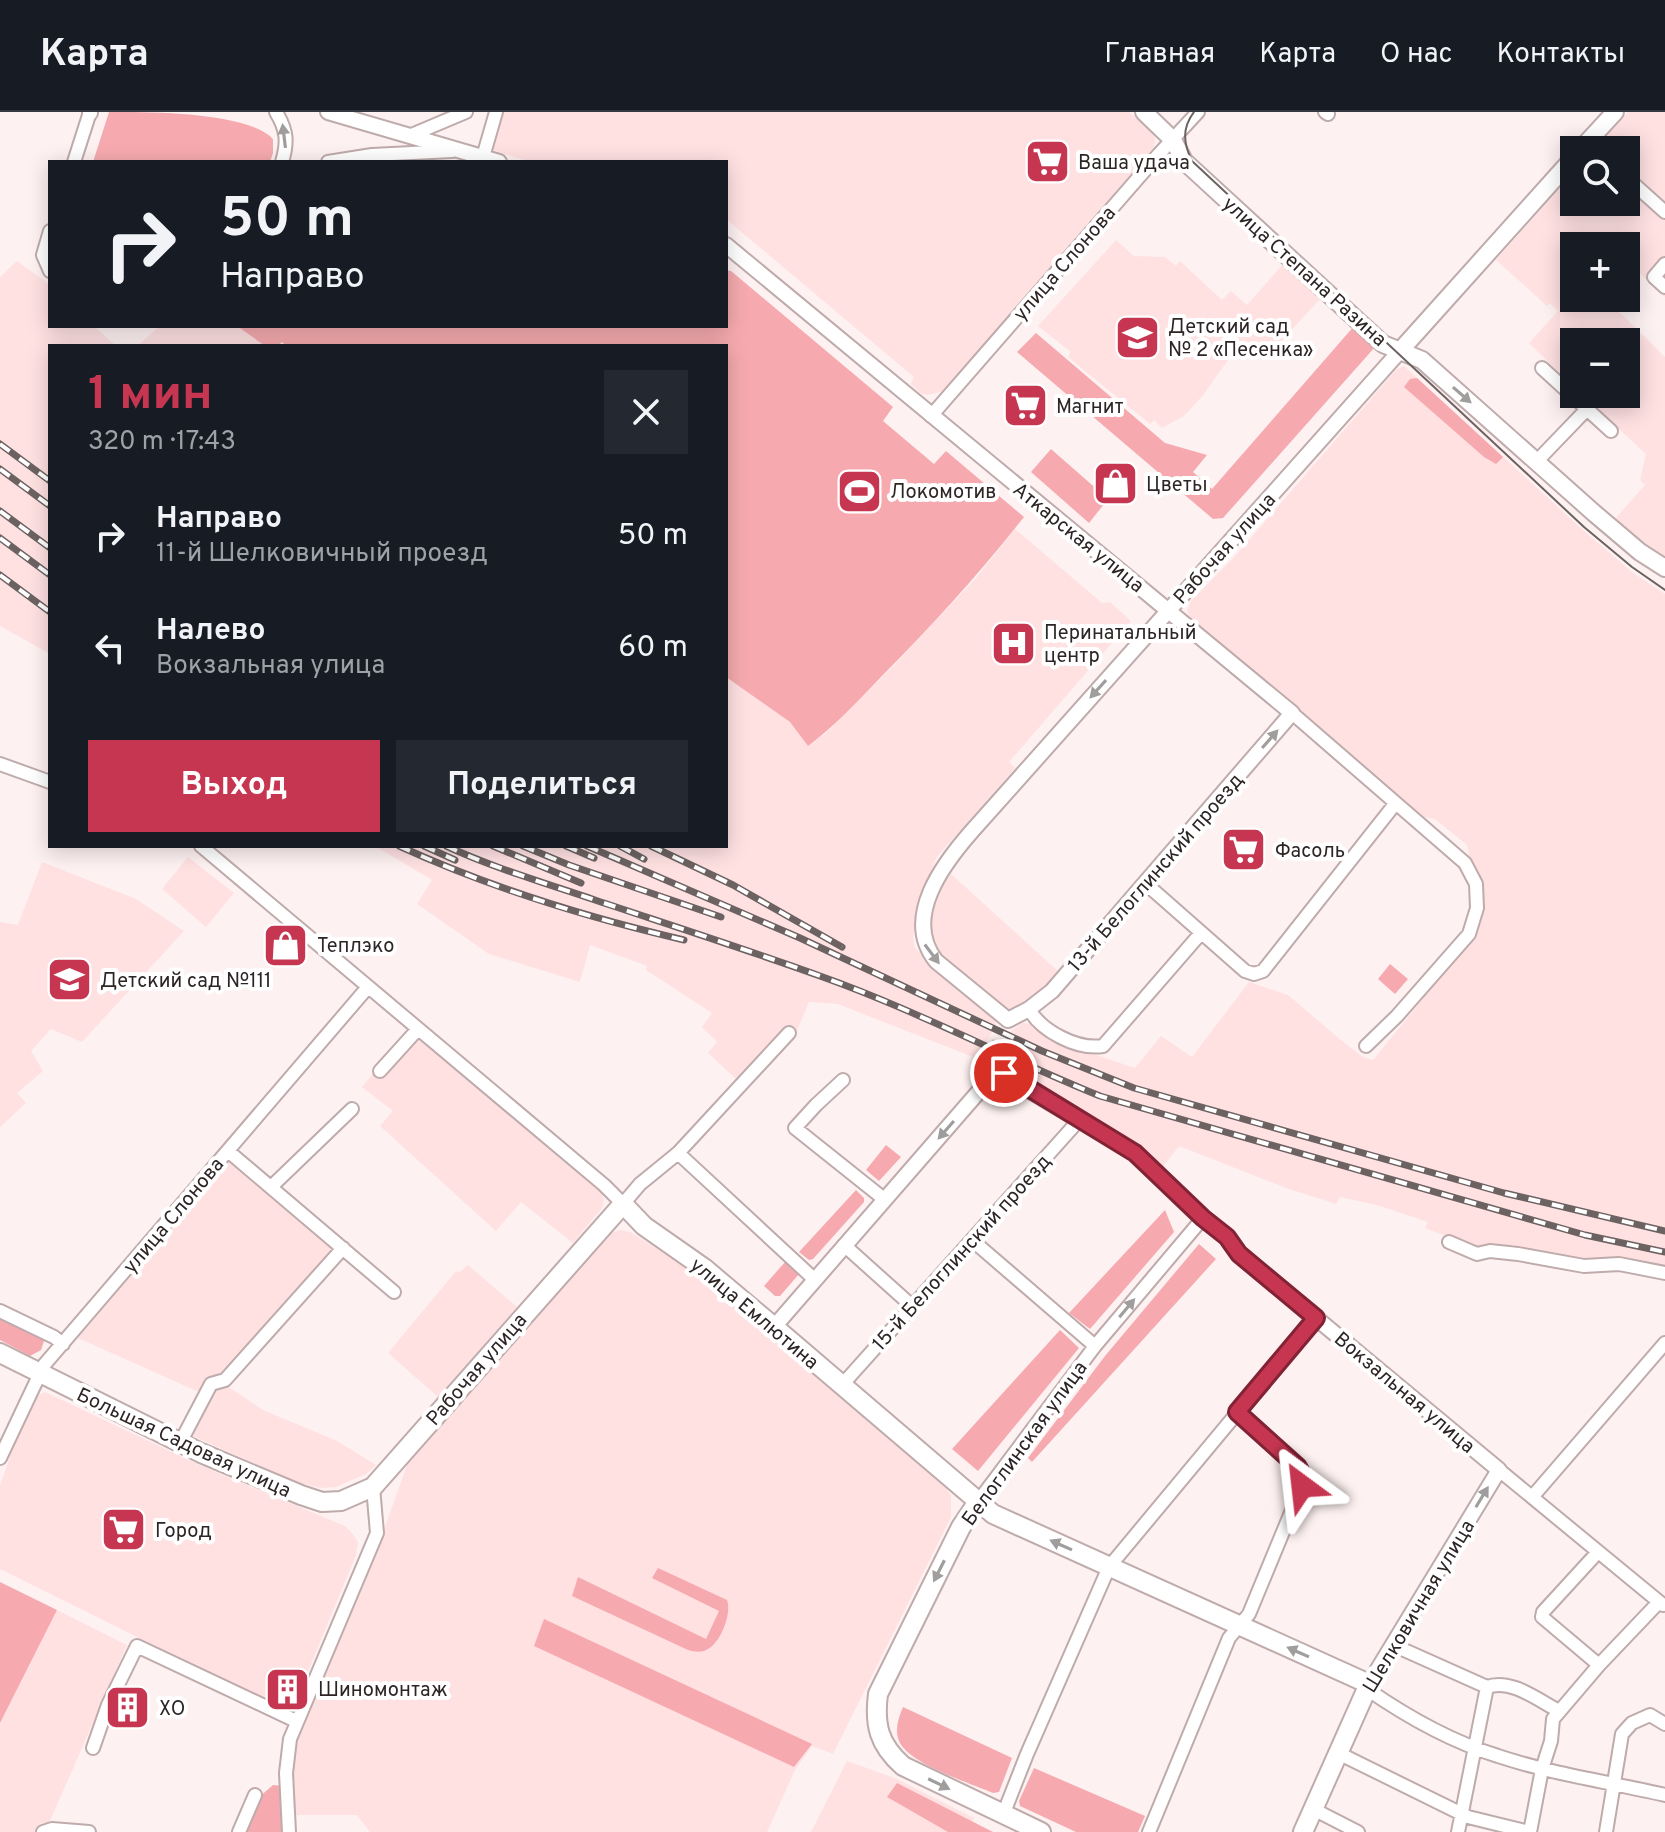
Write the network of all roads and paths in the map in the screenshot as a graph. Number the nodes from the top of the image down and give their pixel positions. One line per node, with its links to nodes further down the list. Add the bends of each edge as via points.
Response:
1 (90, 112): 14 (street)
2 (276, 112): 15 (street, one-way to 2, via 285,127)
3 (328, 112): 9 (street)
4 (466, 112): 9 (street)
5 (496, 112): 13 (street)
6 (1144, 112): 11 (main road, улица Степана Разина)
7 (1198, 112): 11 (street, улица Слонова)
8 (1615, 112): 10 (main road)
9 (409, 136): 12 (street)
10 (1597, 136)
11 (1173, 140): 26 (main road, улица Степана Разина, via 1180,157 1217,194 1383,344); 29 (street, улица Слонова)
12 (460, 151): 13 (street); 16 (street)
13 (483, 157): 17 (street)
14 (75, 160)
15 (283, 160)
16 (341, 160)
17 (493, 160)
18 (1560, 173): 26 (main road, Рабочая улица)
19 (1640, 190): 20 (street)
20 (1665, 212)
21 (48, 242): 24 (street, via 43,255)
22 (728, 247): 29 (street, Аткарская улица)
23 (1665, 264): 25 (street, via 1654,277)
24 (48, 266)
25 (1665, 287)
26 (1399, 352): 31 (main road, улица Степана Разина, one-way to 31, via 1422,360); 33 (street, Рабочая улица)
27 (1542, 368): 28 (street)
28 (1587, 409): 30 (street); 31 (street)
29 (931, 416): 33 (street, Аткарская улица)
30 (1611, 431)
31 (1537, 461): 32 (main road, улица Степана Разина)
32 (1665, 568)
33 (1169, 611): 34 (street, Аткарская улица); 43 (street, Рабочая улица, one-way to 43, via 954,851 934,880 922,935 927,950)
34 (1292, 713): 37 (street, Аткарская улица); 39 (street, 13-й Белоглинский проезд, one-way to 34)
35 (0, 764): 36 (street)
36 (48, 781)
37 (1395, 804): 40 (street, via 1263,971 1245,971); 46 (street, Аткарская улица, via 1465,863 1476,884 1477,908 1469,934)
38 (203, 848): 41 (street, улица Емлютина)
39 (1145, 883): 40 (street); 42 (street, 13-й Белоглинский проезд, via 1052,991)
40 (1201, 933): 42 (street, via 1103,1046 1078,1045 1036,1021)
41 (368, 987): 44 (street, улица Емлютина); 51 (street, улица Слонова)
42 (1029, 1009): 43 (street, 13-й Белоглинский проезд)
43 (1006, 1025)
44 (418, 1029): 47 (street); 55 (street, улица Емлютина)
45 (789, 1033): 52 (street, Рабочая улица)
46 (1366, 1046)
47 (380, 1071)
48 (843, 1080): 54 (street, via 795,1128)
49 (352, 1109): 53 (street)
50 (1080, 1119): 54 (street, Вокзальная улица, one-way to 54, via 992,1061 981,1089); 56 (street, Вокзальная улица, via 1135,1153); 57 (street, 15-й Белоглинский проезд)
51 (228, 1151): 53 (street); 69 (street, улица Слонова)
52 (678, 1153): 55 (street, Рабочая улица); 62 (street)
53 (271, 1187): 60 (street)
54 (884, 1199): 59 (street)
55 (623, 1204): 67 (main road, улица Емлютина); 78 (main road, Рабочая улица)
56 (1203, 1218): 66 (street, Вокзальная улица); 70 (street, Белоглинская улица, one-way to 56)
57 (972, 1240): 64 (street, 15-й Белоглинский проезд); 70 (street)
58 (1449, 1242): 61 (street, via 1477,1254 1518,1254 1584,1266 1619,1264)
59 (844, 1245): 62 (street); 64 (street)
60 (343, 1248): 63 (street); 75 (street, via 225,1380 211,1384)
61 (1665, 1273)
62 (814, 1279): 67 (street)
63 (394, 1292)
64 (912, 1306): 73 (street, 15-й Белоглинский проезд)
65 (0, 1311): 69 (street)
66 (1316, 1318): 74 (street); 77 (street, Вокзальная улица)
67 (774, 1327): 73 (main road, улица Емлютина)
68 (1665, 1343): 79 (street)
69 (63, 1344): 72 (street, улица Слонова)
70 (1095, 1346): 80 (street, Белоглинская улица)
71 (0, 1353): 72 (main road, Большая Садовая улица)
72 (39, 1375): 75 (main road, Большая Садовая улица); 76 (street, улица Слонова)
73 (842, 1385): 80 (main road, улица Емлютина)
74 (1237, 1412): 82 (street); 84 (street, via 1303,1476 1249,1614)
75 (180, 1443): 78 (main road, Большая Садовая улица, via 322,1502)
76 (0, 1458)
77 (1499, 1470): 79 (street, Вокзальная улица); 85 (street, Шелковичная улица, one-way to 77)
78 (373, 1487): 90 (street, via 377,1533)
79 (1533, 1496): 81 (street, Вокзальная улица)
80 (977, 1503): 82 (main road, улица Емлютина, one-way to 80); 101 (main road, Белоглинская улица, one-way to 101, via 878,1694 876,1723 886,1749 903,1766)
81 (1598, 1552): 83 (street, Вокзальная улица); 86 (street, via 1542,1617)
82 (1109, 1567): 84 (main road, улица Емлютина); 101 (street)
83 (1662, 1604): 86 (street)
84 (1240, 1625): 87 (main road, улица Емлютина, one-way to 84); 107 (street, via 1229,1638)
85 (1393, 1645): 87 (street, Шелковичная улица); 88 (street)
86 (1599, 1665): 89 (street)
87 (1368, 1686): 92 (street, улица Емлютина, via 1429,1726); 94 (main road, Шелковичная улица)
88 (1487, 1687): 89 (street, via 1504,1684); 92 (street)
89 (1559, 1711): 95 (street)
90 (296, 1721): 93 (street, via 137,1646); 105 (street, via 286,1773)
91 (1665, 1724): 96 (street, via 1650,1715 1622,1734)
92 (1476, 1747): 95 (street, улица Емлютина); 100 (street)
93 (93, 1748)
94 (1338, 1753): 99 (main road, Шелковичная улица); 100 (street)
95 (1542, 1769): 96 (street, улица Емлютина); 111 (street)
96 (1616, 1782): 98 (street, улица Емлютина); 112 (street)
97 (255, 1795): 104 (street)
98 (1665, 1795)
99 (1313, 1809): 108 (main road, Шелковичная улица); 109 (street)
100 (1461, 1813): 110 (street); 111 (street)
101 (1003, 1815): 106 (main road)
102 (44, 1832): 103 (street)
103 (89, 1832)
104 (239, 1832)
105 (289, 1832)
106 (1041, 1832)
107 (1149, 1832)
108 (1303, 1832)
109 (1358, 1832)
110 (1458, 1832)
111 (1530, 1832)
112 (1606, 1832)

